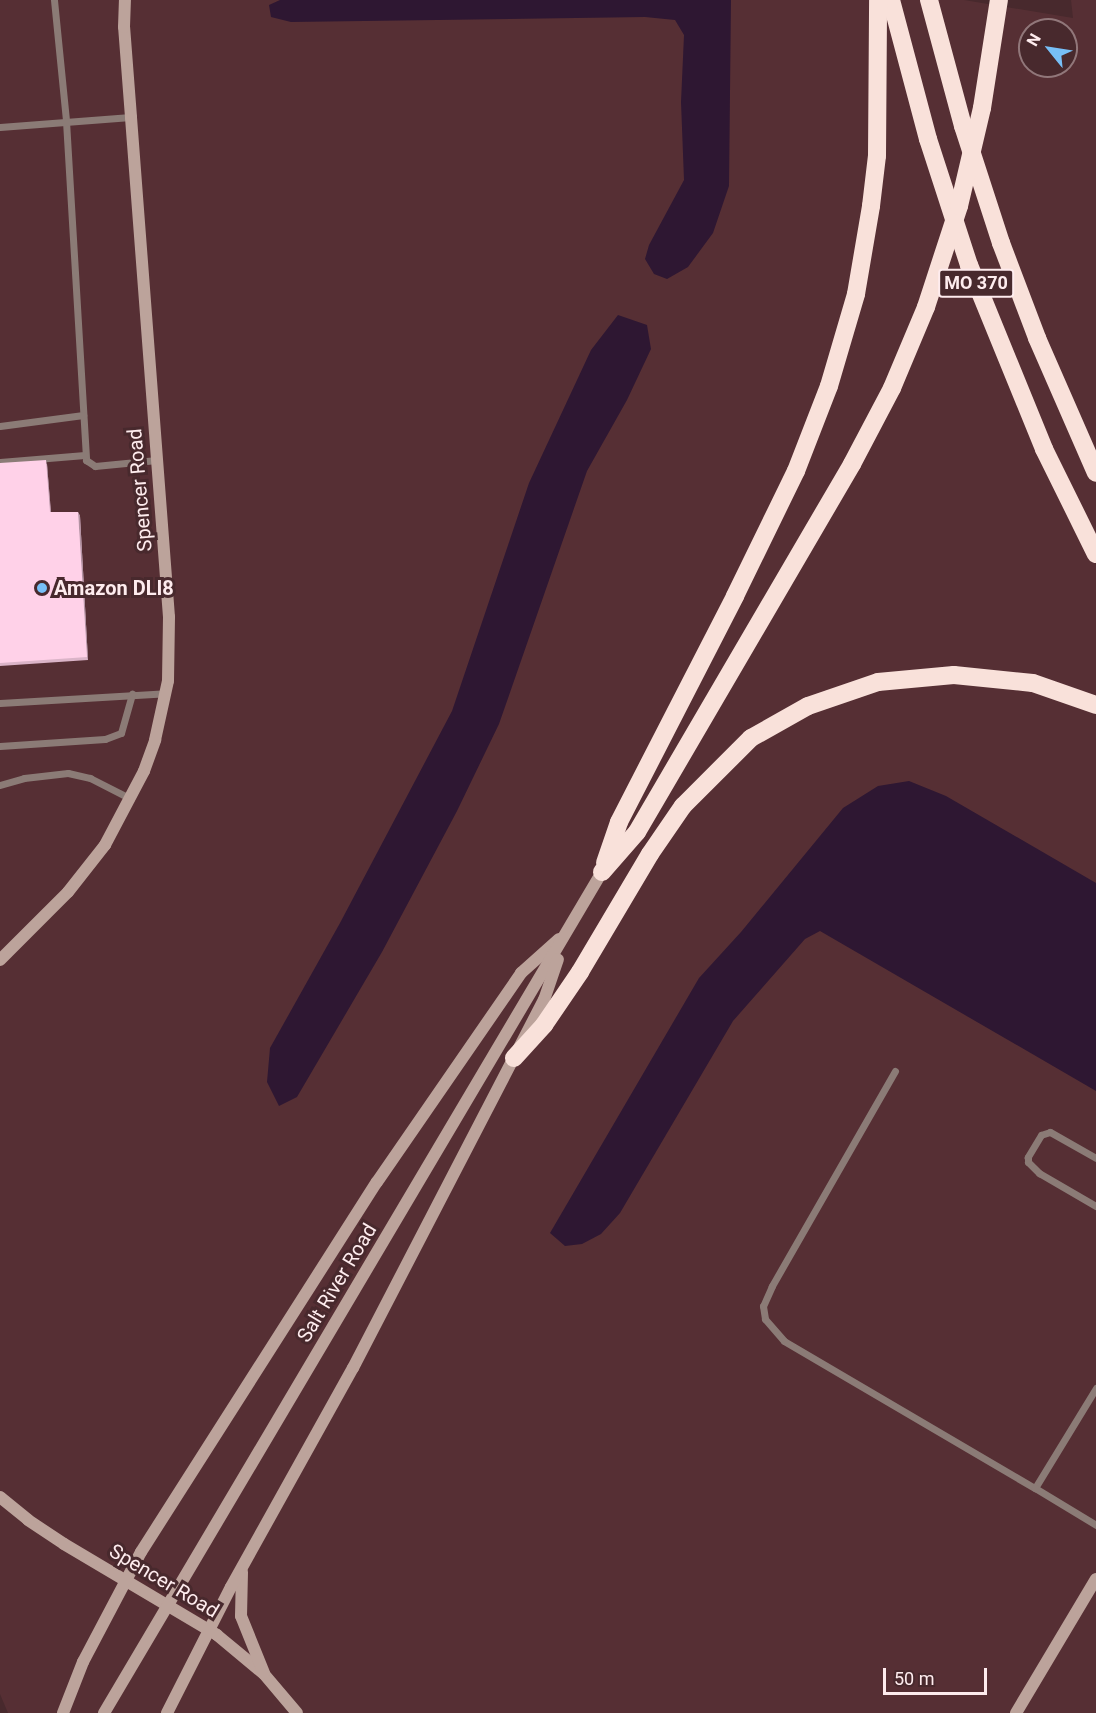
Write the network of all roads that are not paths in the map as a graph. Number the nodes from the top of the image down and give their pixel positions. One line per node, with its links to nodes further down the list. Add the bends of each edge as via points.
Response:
1 (54, 0): 8 (lane)
2 (125, 0): 7 (main road, Spencer Road)
3 (878, 0): 24 (highway, via 877,156 872,206 856,294 829,386 769,527 619,822)
4 (891, 0): 16 (highway, MO 370, via 928,139 969,266 1044,449)
5 (929, 0): 15 (highway, MO 370, via 963,126 1001,243)
6 (999, 0): 24 (highway, via 967,176 926,307 892,388 852,464 637,832)
7 (130, 117): 8 (lane); 13 (main road, Spencer Road)
8 (66, 121): 9 (lane); 10 (lane)
9 (0, 127)
10 (83, 415): 11 (lane); 12 (lane)
11 (0, 426)
12 (85, 455): 13 (lane, via 95,466); 14 (lane)
13 (157, 460): 17 (main road, Spencer Road, via 170,617)
14 (0, 462)
15 (1096, 473)
16 (1096, 554)
17 (166, 693): 18 (lane); 23 (main road, Spencer Road, via 155,740)
18 (132, 694): 19 (lane); 21 (lane, via 121,733 105,739)
19 (0, 703)
20 (1096, 705): 27 (highway, via 1033,683 954,675 879,682 808,706 751,738 683,806 544,1026)
21 (0, 746)
22 (0, 786): 23 (lane, via 24,778 68,773 90,778)
23 (131, 799): 26 (main road, Spencer Road, via 87,870)
24 (602, 872): 25 (main road, Salt River Road)
25 (569, 930): 27 (main road, via 544,1000); 37 (main road, via 521,973 377,1182 141,1552); 41 (main road, Salt River Road)
26 (0, 960)
27 (514, 1058): 35 (main road)
28 (895, 1071): 32 (lane, via 772,1286 763,1305 765,1319 784,1341)
29 (1096, 1158): 30 (lane, via 1050,1132 1041,1135 1028,1157 1039,1173)
30 (1096, 1206)
31 (1096, 1388): 32 (lane)
32 (1035, 1488): 34 (lane)
33 (0, 1497): 37 (main road, Spencer Road, via 28,1520)
34 (1096, 1525)
35 (242, 1568): 38 (main road); 39 (main road, via 241,1616)
36 (1096, 1579): 44 (main road)
37 (126, 1582): 38 (main road, Spencer Road); 40 (main road, via 83,1662)
38 (208, 1630): 39 (main road, Spencer Road); 42 (main road)
39 (264, 1674): 43 (main road, Spencer Road)
40 (63, 1713)
41 (105, 1713)
42 (167, 1713)
43 (297, 1713)
44 (1016, 1713)

